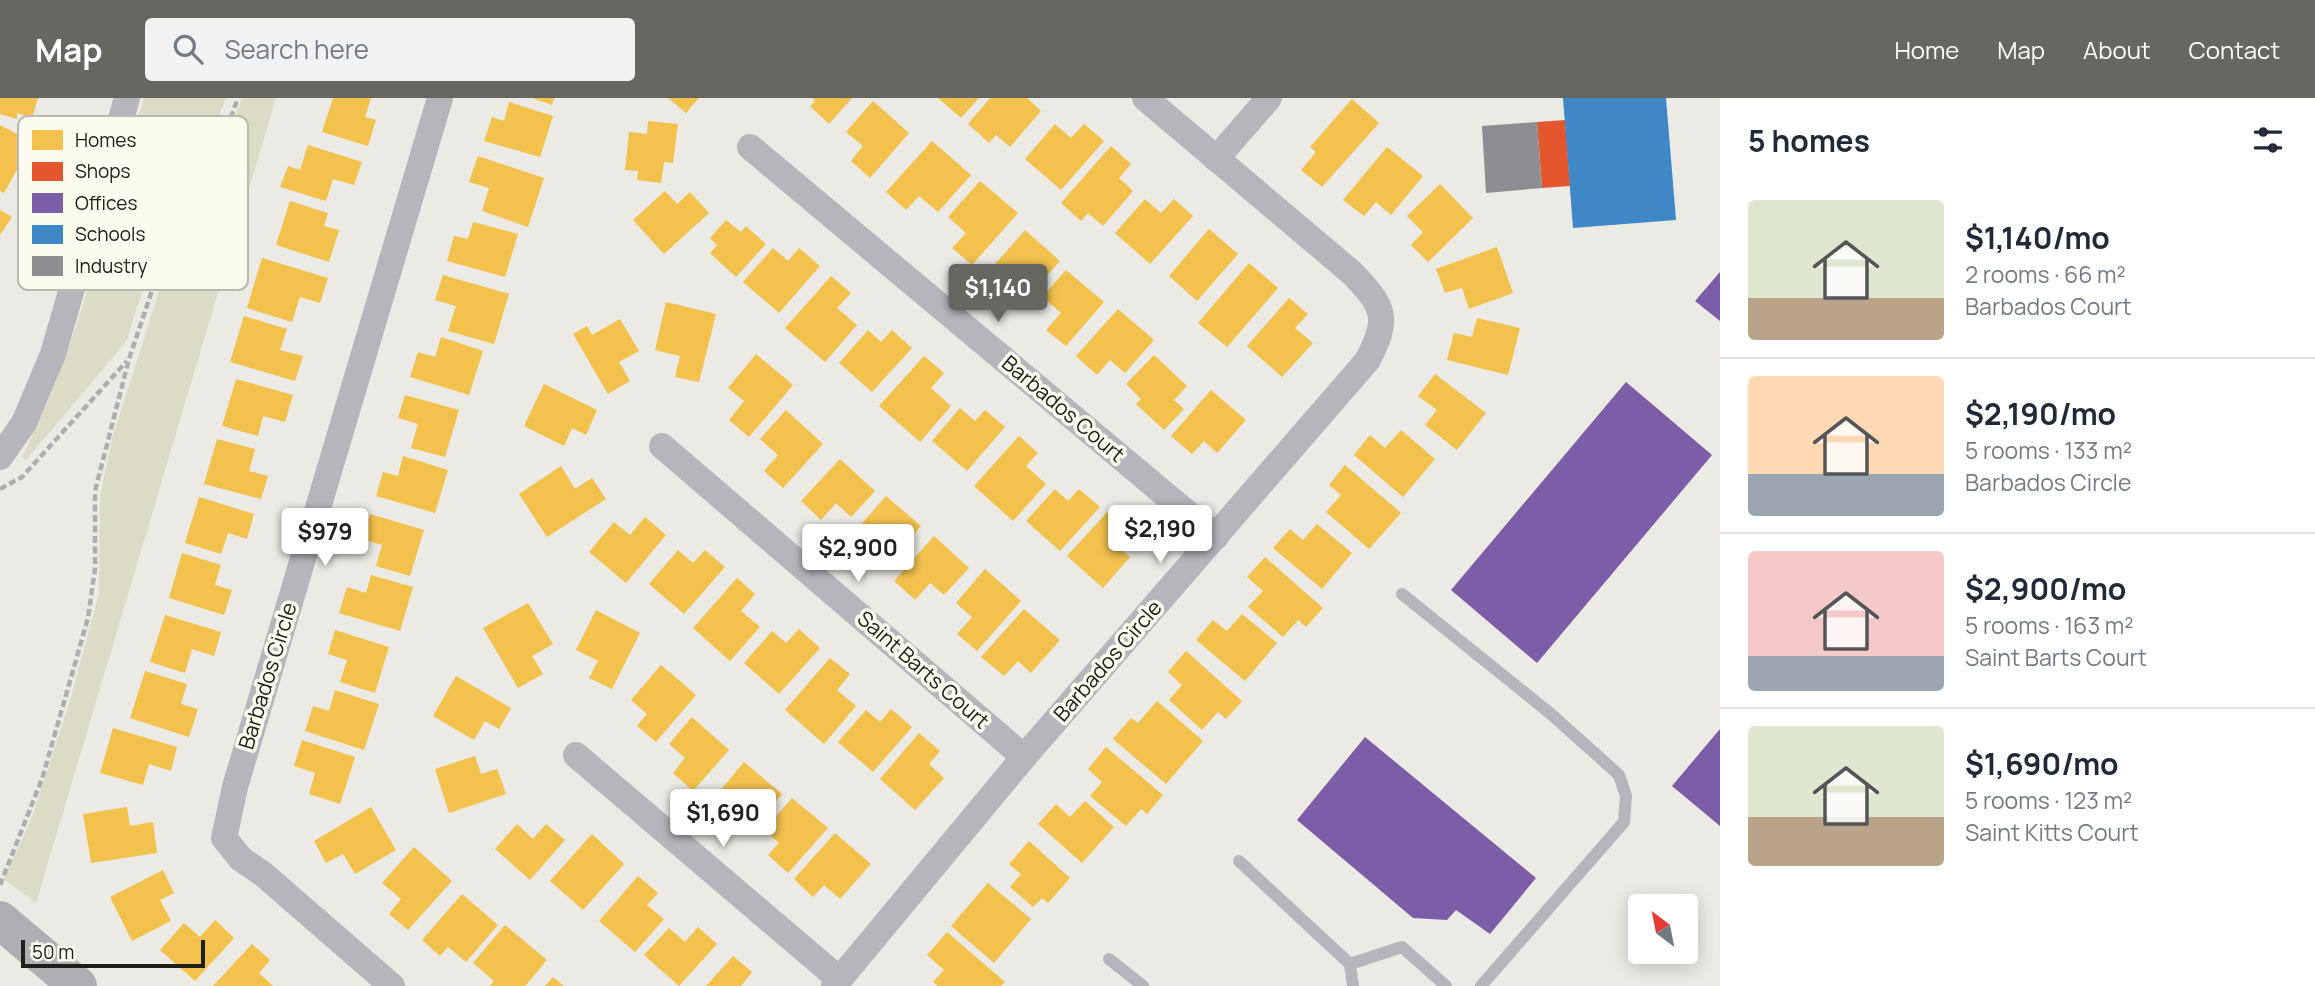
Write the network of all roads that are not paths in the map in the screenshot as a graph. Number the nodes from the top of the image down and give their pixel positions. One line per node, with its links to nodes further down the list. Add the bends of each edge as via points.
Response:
1 (127, 98): 5 (street)
2 (440, 98): 21 (street, Barbados Circle, via 235,787 224,838 241,859)
3 (1145, 98): 7 (street, Barbados Circle)
4 (1269, 98): 7 (street)
5 (122, 116)
6 (750, 146): 11 (street, Barbados Court)
7 (1216, 159): 11 (street, Barbados Circle, via 1352,273 1383,313 1381,336 1367,361)
8 (72, 290): 10 (street, via 53,354 24,423)
9 (662, 446): 14 (street, Saint Barts Court)
10 (0, 457)
11 (1216, 537): 14 (street, Barbados Circle)
12 (1402, 594): 25 (lane, via 1619,775 1626,796 1624,822)
13 (576, 755): 19 (street)
14 (1024, 757): 19 (street, Barbados Circle)
15 (1239, 861): 18 (lane)
16 (0, 920): 20 (main road)
17 (1109, 959): 22 (lane)
18 (1350, 964): 23 (lane); 24 (lane, via 1402,947)
19 (836, 983)
20 (78, 986)
21 (392, 986)
22 (1143, 986)
23 (1353, 986)
24 (1446, 986)
25 (1481, 986)

